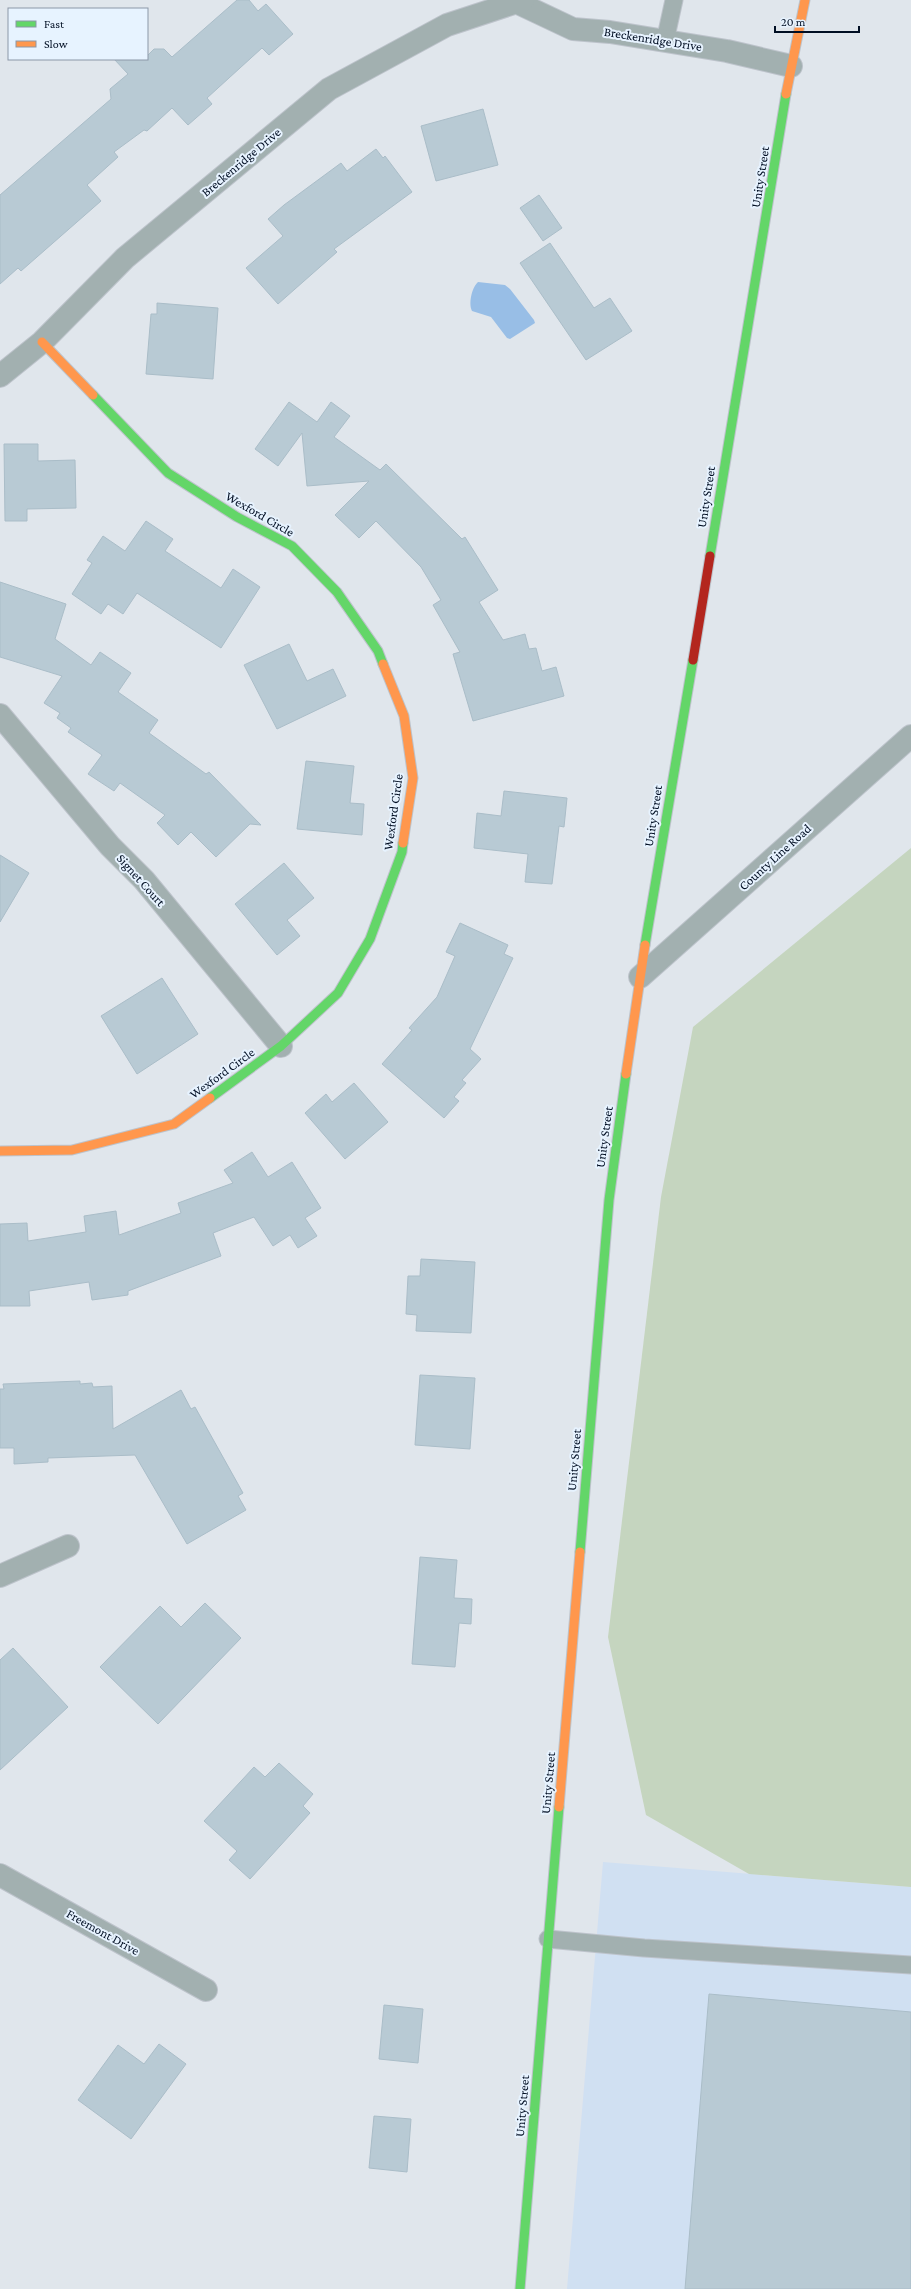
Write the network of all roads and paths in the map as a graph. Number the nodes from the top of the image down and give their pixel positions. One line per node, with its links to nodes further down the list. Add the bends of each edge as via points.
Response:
1 (674, 0): 4 (lane)
2 (805, 0): 5 (street, Unity Street)
3 (520, 2): 4 (street, Breckenridge Drive, via 573,29 610,32); 6 (street, Breckenridge Drive, via 447,25 329,89 125,258)
4 (665, 42): 5 (street, Breckenridge Drive, via 727,51)
5 (791, 66): 10 (street, Unity Street)
6 (42, 342): 7 (street, Breckenridge Drive); 11 (street, Wexford Circle, via 168,473 237,517 292,546 337,592 378,651 404,716 413,778 402,852 370,939 338,993)
7 (0, 376)
8 (0, 715): 11 (street, Signet Court, via 110,846 144,880)
9 (911, 736): 10 (street, County Line Road)
10 (640, 977): 16 (street, Unity Street, via 609,1200)
11 (281, 1046): 12 (street, Wexford Circle, via 174,1124 72,1150)
12 (0, 1150)
13 (68, 1546): 14 (street)
14 (0, 1576)
15 (0, 1875): 18 (street, Freemont Drive)
16 (548, 1939): 17 (lane, via 644,1948); 19 (street, Unity Street)
17 (911, 1965)
18 (206, 1990)
19 (520, 2289)

